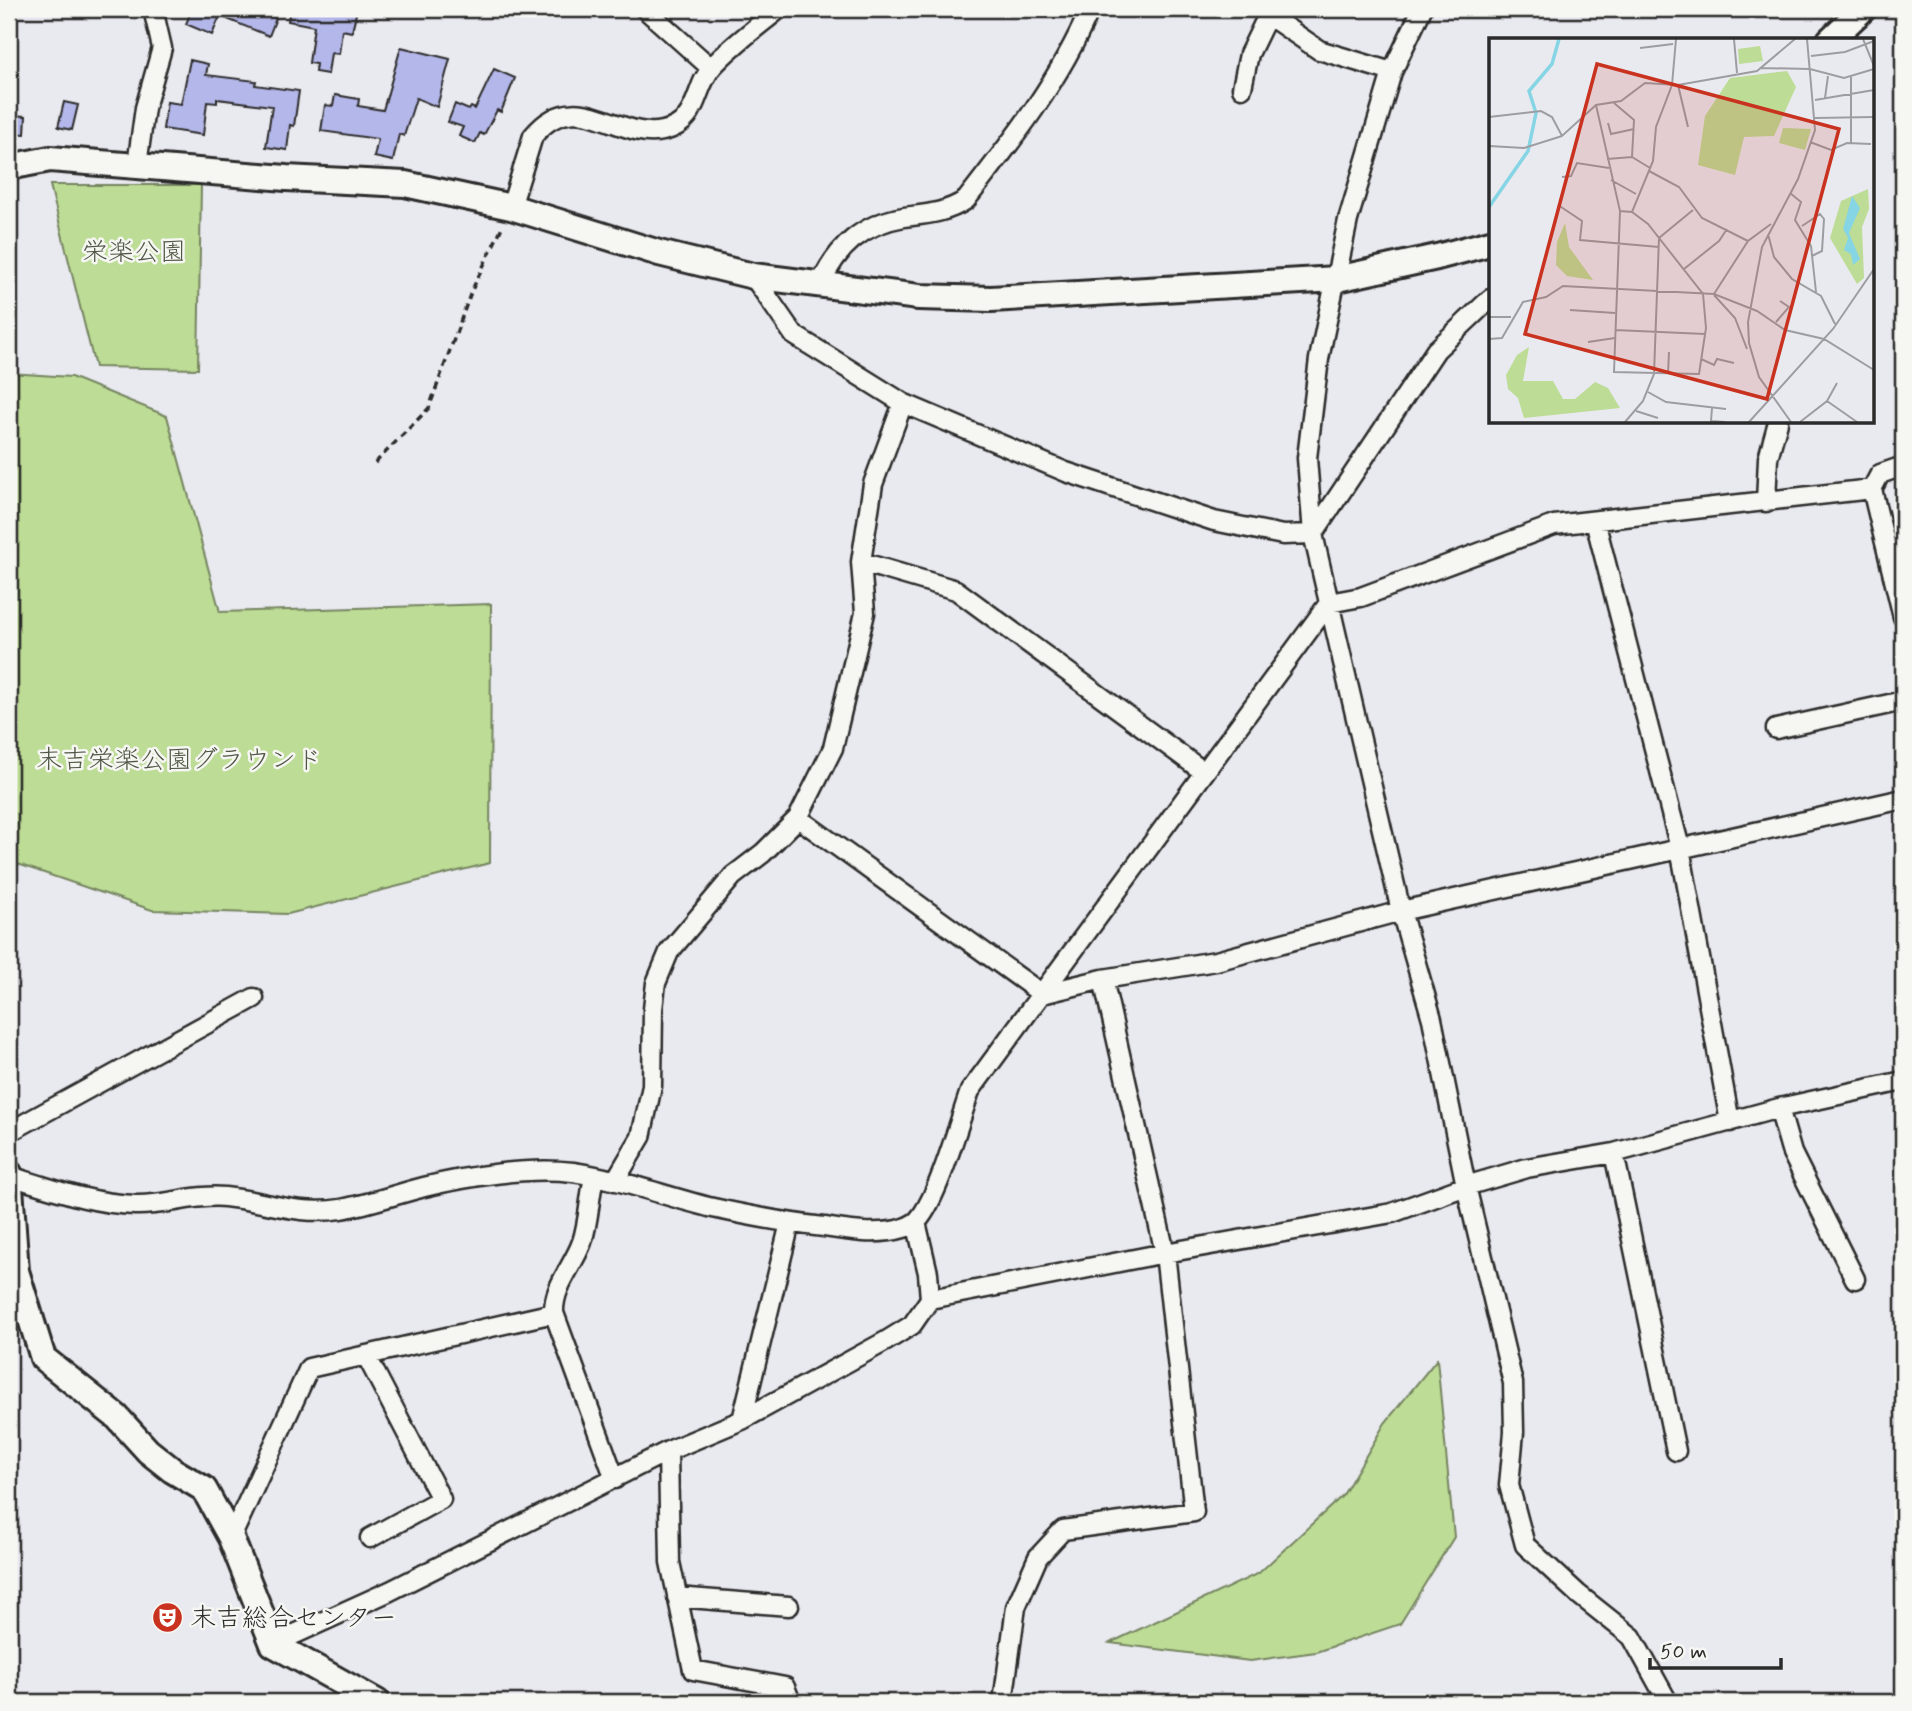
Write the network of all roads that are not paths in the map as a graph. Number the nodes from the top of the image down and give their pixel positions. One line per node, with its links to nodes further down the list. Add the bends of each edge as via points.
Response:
1 (153, 9): 11 (street, via 162,48 145,108)
2 (645, 9): 8 (street)
3 (779, 9): 8 (street)
4 (1090, 9): 17 (street, via 1047,91 966,200 939,213 889,220 851,239 831,262)
5 (1422, 9): 9 (street)
6 (1863, 9): 7 (street)
7 (1832, 38)
8 (711, 68): 13 (street, via 690,114 678,127 650,133 565,113 541,126 533,136)
9 (1392, 72): 10 (street, via 1318,50 1268,15 1249,54); 16 (street, via 1348,220)
10 (1242, 88)
11 (137, 165): 12 (street, via 50,159); 13 (street, via 405,184)
12 (9, 167)
13 (511, 207): 15 (street, via 659,253)
14 (1489, 243): 16 (street)
15 (753, 276): 17 (street); 19 (street, via 794,335)
16 (1337, 279): 17 (street, via 991,299 919,297); 25 (street, via 1319,359 1307,458)
17 (820, 285)
18 (1489, 300): 25 (street, via 1436,349)
19 (903, 403): 25 (street, via 1066,472 1214,521 1283,535); 26 (street, via 873,484)
20 (1777, 424): 23 (street, via 1768,458)
21 (1903, 466): 22 (street, via 1880,474)
22 (1872, 489): 23 (street); 28 (street)
23 (1766, 502): 24 (street)
24 (1595, 521): 27 (street, via 1554,525 1362,597); 34 (street)
25 (1313, 534): 27 (street)
26 (861, 562): 31 (street, via 956,590); 33 (street, via 866,613 833,748)
27 (1329, 603): 31 (street); 35 (street)
28 (1903, 617)
29 (1903, 701): 30 (street)
30 (1776, 729)
31 (1204, 772): 37 (street)
32 (1903, 799): 34 (street)
33 (798, 818): 37 (street); 46 (street, via 733,876 668,953 656,983 652,1086 641,1137)
34 (1679, 848): 35 (street); 41 (street)
35 (1401, 911): 36 (street, via 1216,961); 47 (street, via 1432,1019)
36 (1103, 979): 37 (street); 50 (street)
37 (1042, 994): 48 (street, via 970,1091 939,1180)
38 (254, 998): 42 (street)
39 (1903, 1081): 40 (street)
40 (1779, 1108): 41 (street); 51 (street, via 1792,1153)
41 (1730, 1122): 43 (street)
42 (9, 1132)
43 (1614, 1153): 47 (street, via 1527,1168); 57 (street)
44 (9, 1175): 45 (street, via 78,1196 133,1205 203,1196 313,1212 467,1178 544,1172); 59 (street, via 16,1270 43,1358 117,1417 148,1451 204,1489)
45 (594, 1177): 46 (street); 53 (street, via 587,1223 556,1293)
46 (615, 1181): 49 (street)
47 (1466, 1186): 50 (street, via 1392,1213); 67 (street, via 1513,1383 1509,1485 1525,1545 1632,1637)
48 (916, 1222): 49 (street, via 883,1232); 52 (street)
49 (790, 1223): 55 (street)
50 (1165, 1253): 52 (street); 66 (street, via 1194,1512 1063,1530 1038,1557 1016,1607)
51 (1855, 1279)
52 (930, 1299): 55 (street, via 912,1325)
53 (554, 1313): 54 (street); 58 (street)
54 (366, 1355): 59 (street, via 309,1368); 60 (street, via 441,1499)
55 (742, 1420): 56 (street)
56 (668, 1451): 58 (street); 61 (street, via 670,1562)
57 (1676, 1451)
58 (615, 1479): 63 (street)
59 (230, 1538): 63 (street)
60 (370, 1538)
61 (677, 1597): 62 (street); 65 (street, via 693,1670 785,1688)
62 (789, 1606)
63 (273, 1644): 64 (street)
64 (377, 1702)
65 (791, 1702)
66 (1003, 1702)
67 (1668, 1702)

